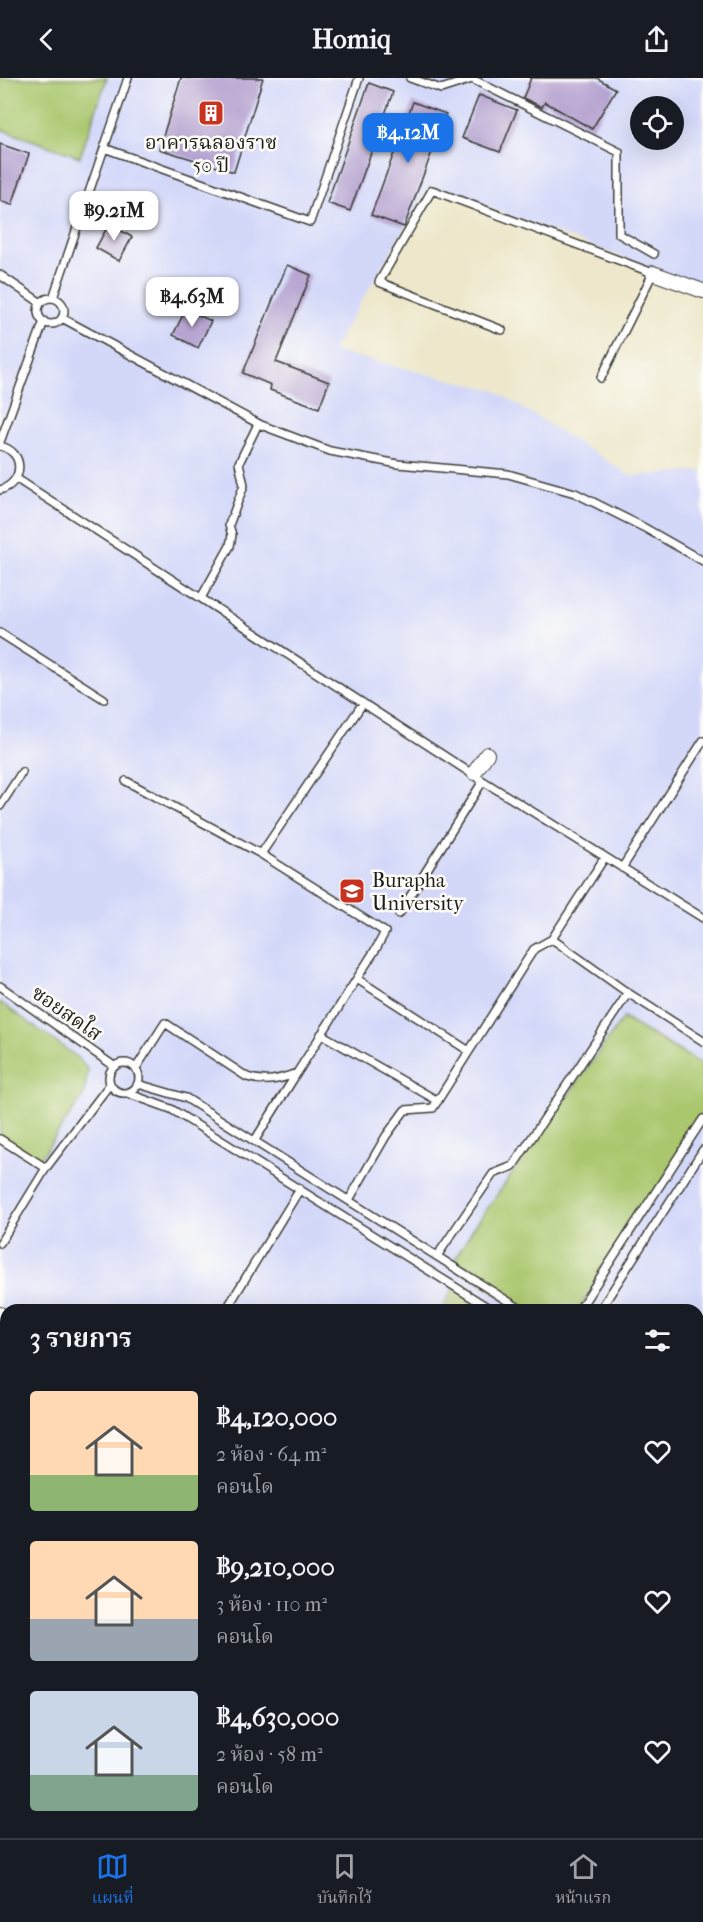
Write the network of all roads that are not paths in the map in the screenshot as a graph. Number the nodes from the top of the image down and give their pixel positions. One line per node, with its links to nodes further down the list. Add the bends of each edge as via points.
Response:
1 (128, 78): 4 (lane)
2 (359, 78): 4 (lane, via 310,222)
3 (410, 78): 5 (lane, via 441,89 472,79 619,152 619,234)
4 (104, 148): 9 (lane)
5 (654, 254)
6 (653, 273): 8 (street); 13 (lane, via 432,190 379,282); 14 (lane)
7 (0, 275): 10 (lane)
8 (703, 291)
9 (53, 298): 10 (lane); 11 (lane, via 63,306)
10 (41, 303): 12 (lane, via 39,311)
11 (62, 318): 12 (lane, via 54,323); 15 (lane)
12 (44, 321): 16 (lane)
13 (502, 330)
14 (601, 378)
15 (258, 424): 19 (lane, via 330,451 398,464 508,474 575,493); 20 (lane, via 239,463 244,485 229,525 230,546)
16 (0, 444): 17 (lane, via 11,450 20,463)
17 (17, 478): 18 (lane); 20 (lane)
18 (0, 490)
19 (703, 561)
20 (201, 598): 23 (lane)
21 (0, 633): 22 (lane)
22 (104, 699)
23 (363, 703): 27 (lane); 30 (lane)
24 (703, 741): 32 (lane)
25 (487, 754): 27 (street)
26 (22, 772): 29 (lane)
27 (478, 777): 31 (lane); 33 (lane)
28 (126, 781): 30 (lane)
29 (0, 806)
30 (261, 854): 36 (lane, via 385,932)
31 (605, 857): 32 (lane); 35 (lane)
32 (622, 868): 34 (lane)
33 (399, 914)
34 (703, 918)
35 (552, 939): 38 (lane); 41 (lane, via 534,949)
36 (357, 979): 39 (lane); 41 (lane)
37 (0, 986): 42 (lane, ซอยสดใส)
38 (628, 993): 40 (lane); 57 (lane, via 513,1166 493,1174)
39 (321, 1034): 44 (lane); 48 (lane)
40 (703, 1041)
41 (469, 1051): 48 (lane)
42 (114, 1066): 43 (lane, ซอยสดใส, via 123,1063); 45 (lane, via 109,1074)
43 (136, 1068): 44 (lane, via 165,1023 247,1077 274,1081); 46 (lane)
44 (297, 1073): 51 (lane)
45 (110, 1084): 47 (lane, via 117,1092); 53 (lane)
46 (138, 1084): 47 (lane); 51 (lane, via 186,1098)
47 (126, 1094): 54 (lane, via 171,1109)
48 (438, 1101): 55 (lane, via 433,1108 405,1110)
49 (703, 1119): 61 (lane)
50 (0, 1139): 53 (lane)
51 (255, 1140): 55 (lane)
52 (703, 1150): 62 (lane)
53 (46, 1168): 56 (lane)
54 (300, 1189): 58 (lane); 59 (lane)
55 (349, 1200): 57 (lane)
56 (0, 1243)
57 (437, 1256): 60 (lane)
58 (230, 1304)
59 (482, 1304)
60 (513, 1304)
61 (583, 1304)
62 (604, 1304)

